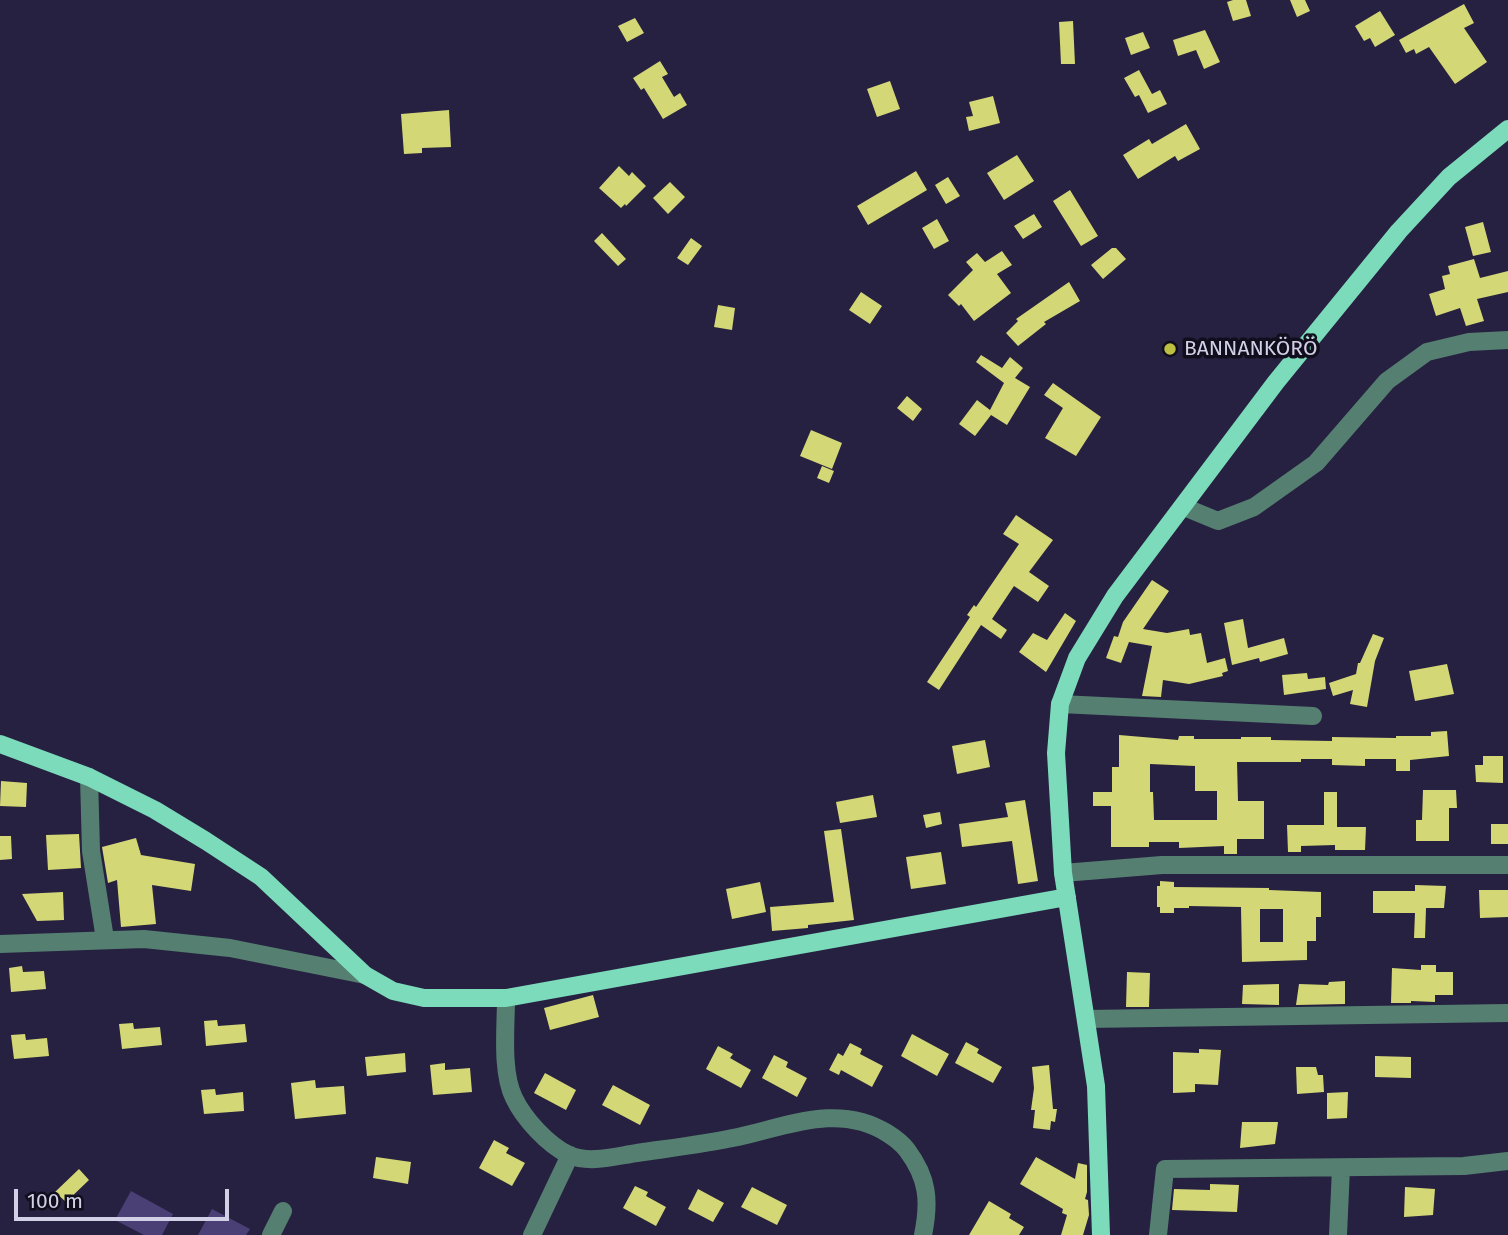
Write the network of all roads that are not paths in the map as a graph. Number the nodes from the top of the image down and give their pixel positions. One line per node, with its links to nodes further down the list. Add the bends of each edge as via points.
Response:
1 (1508, 129): 3 (main road, via 1449,177 1399,231 1276,382)
2 (1508, 340): 3 (street, via 1469,342 1427,352 1387,381 1316,463 1254,507 1218,521)
3 (1184, 507): 4 (main road, via 1115,596 1077,658)
4 (1060, 705): 5 (street); 9 (main road, via 1056,753)
5 (1313, 716)
6 (0, 744): 7 (main road)
7 (89, 778): 11 (street, via 91,851); 13 (main road, via 155,810 261,877)
8 (1508, 865): 9 (street, via 1162,865)
9 (1063, 873): 10 (main road)
10 (1067, 897): 14 (main road); 16 (main road)
11 (105, 939): 12 (street); 13 (street, via 230,948)
12 (0, 944)
13 (365, 975): 14 (main road, via 393,991 424,998)
14 (506, 998): 17 (street, via 507,1076 514,1097 551,1143)
15 (1508, 1013): 16 (street)
16 (1086, 1019): 24 (main road, via 1096,1086)
17 (570, 1155): 22 (street); 23 (street, via 599,1159 844,1117 873,1125 901,1143 919,1166 927,1194)
18 (1508, 1161): 19 (street)
19 (1341, 1167): 25 (street, via 1165,1170); 26 (street)
20 (283, 1211): 21 (street)
21 (271, 1235)
22 (532, 1235)
23 (923, 1235)
24 (1101, 1235)
25 (1158, 1235)
26 (1338, 1235)

